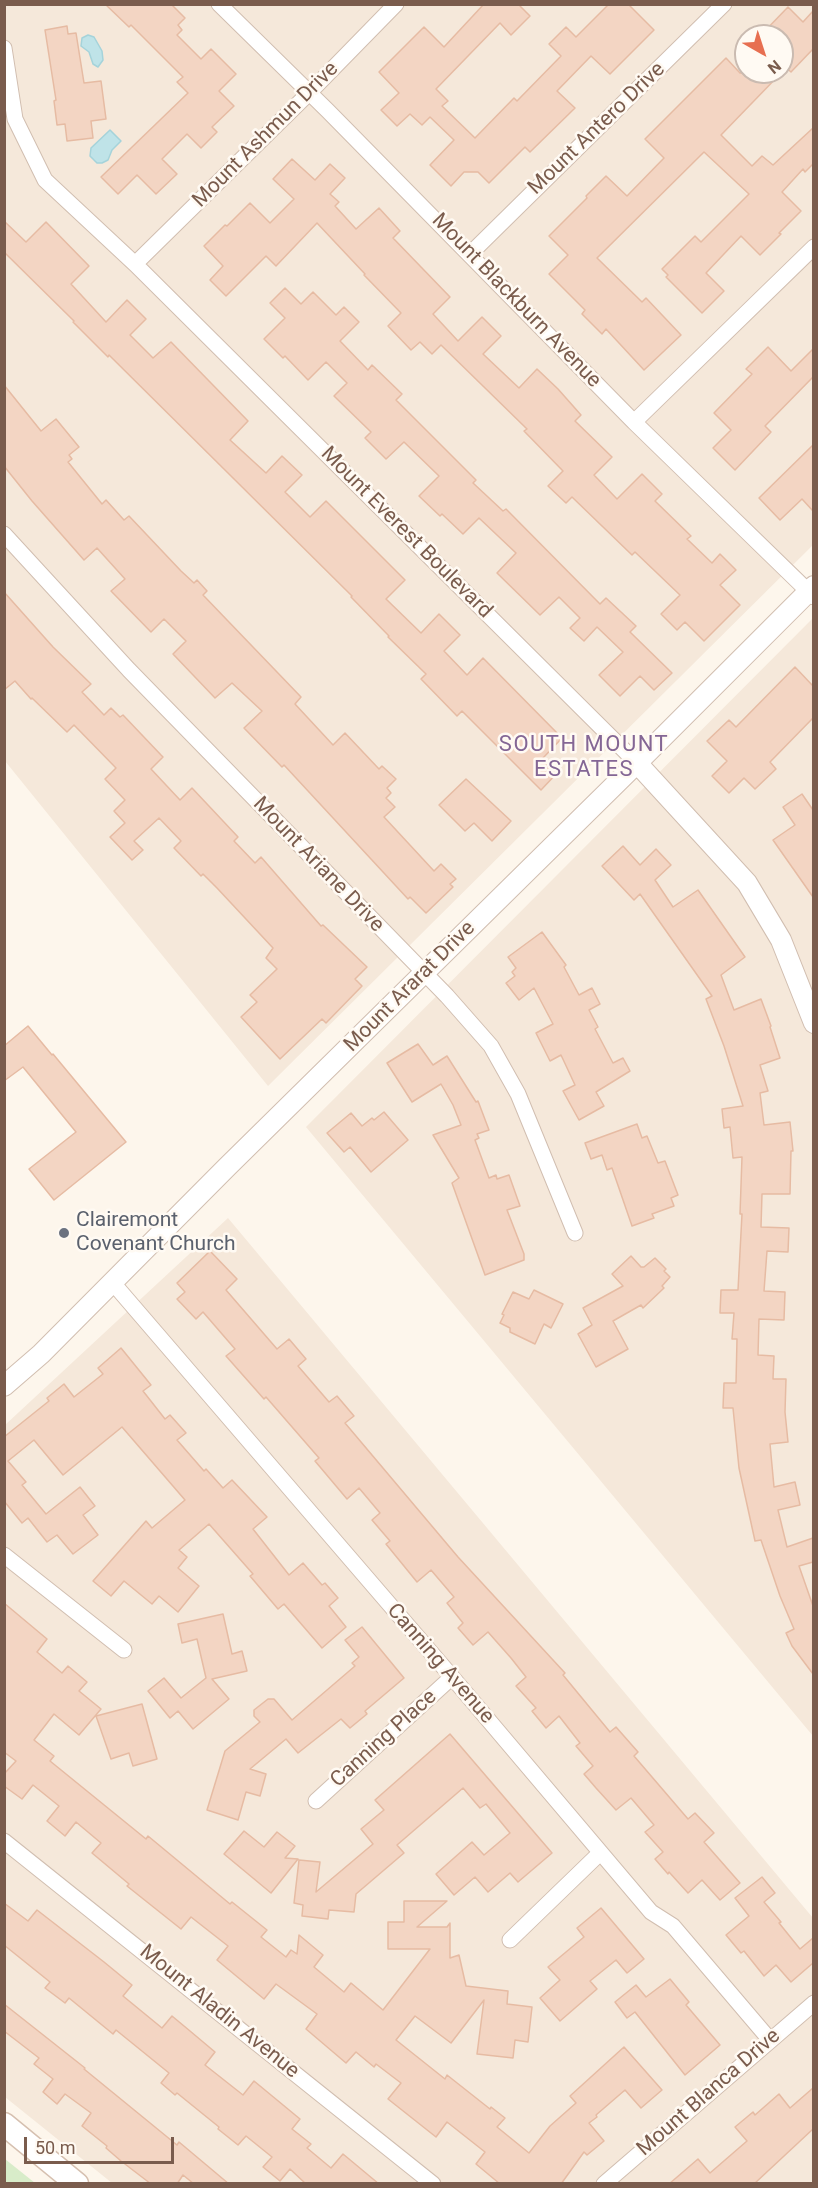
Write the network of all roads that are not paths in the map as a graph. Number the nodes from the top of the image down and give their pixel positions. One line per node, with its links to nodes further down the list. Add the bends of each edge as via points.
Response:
1 (219, 4): 5 (street, Mount Blackburn Avenue)
2 (396, 4): 5 (street, Mount Ashmun Drive)
3 (724, 4): 7 (street, Mount Antero Drive)
4 (4, 48): 8 (street, Mount Everest Boulevard, via 15,119 45,180)
5 (309, 93): 7 (street, Mount Blackburn Avenue); 8 (street, Mount Ashmun Drive)
6 (813, 247): 9 (street)
7 (470, 254): 9 (street, Mount Blackburn Avenue)
8 (135, 264): 12 (street, Mount Everest Boulevard)
9 (634, 422): 11 (street, Mount Blackburn Avenue)
10 (4, 534): 13 (street, Mount Ariane Drive, via 129,670)
11 (812, 591): 12 (street, Mount Ararat Drive)
12 (637, 763): 13 (street, Mount Ararat Drive); 14 (street, Mount Everest Boulevard, via 747,883 782,940)
13 (423, 974): 15 (street, Mount Ariane Drive, via 491,1046 518,1094); 16 (street, Mount Ararat Drive)
14 (813, 1023)
15 (575, 1233)
16 (113, 1283): 17 (street, Mount Ararat Drive); 20 (street, Canning Avenue)
17 (4, 1386)
18 (4, 1555): 19 (street)
19 (124, 1650)
20 (452, 1677): 21 (street, Canning Place); 23 (street, Canning Avenue)
21 (316, 1801)
22 (4, 1841): 29 (street, Mount Aladin Avenue)
23 (600, 1853): 24 (street); 26 (street, Canning Avenue, via 651,1912 673,1926)
24 (510, 1940)
25 (813, 2003): 26 (street, Mount Blanca Drive)
26 (770, 2040): 30 (street, Mount Blanca Drive)
27 (4, 2124): 28 (main road)
28 (77, 2184)
29 (433, 2184)
30 (604, 2184)

